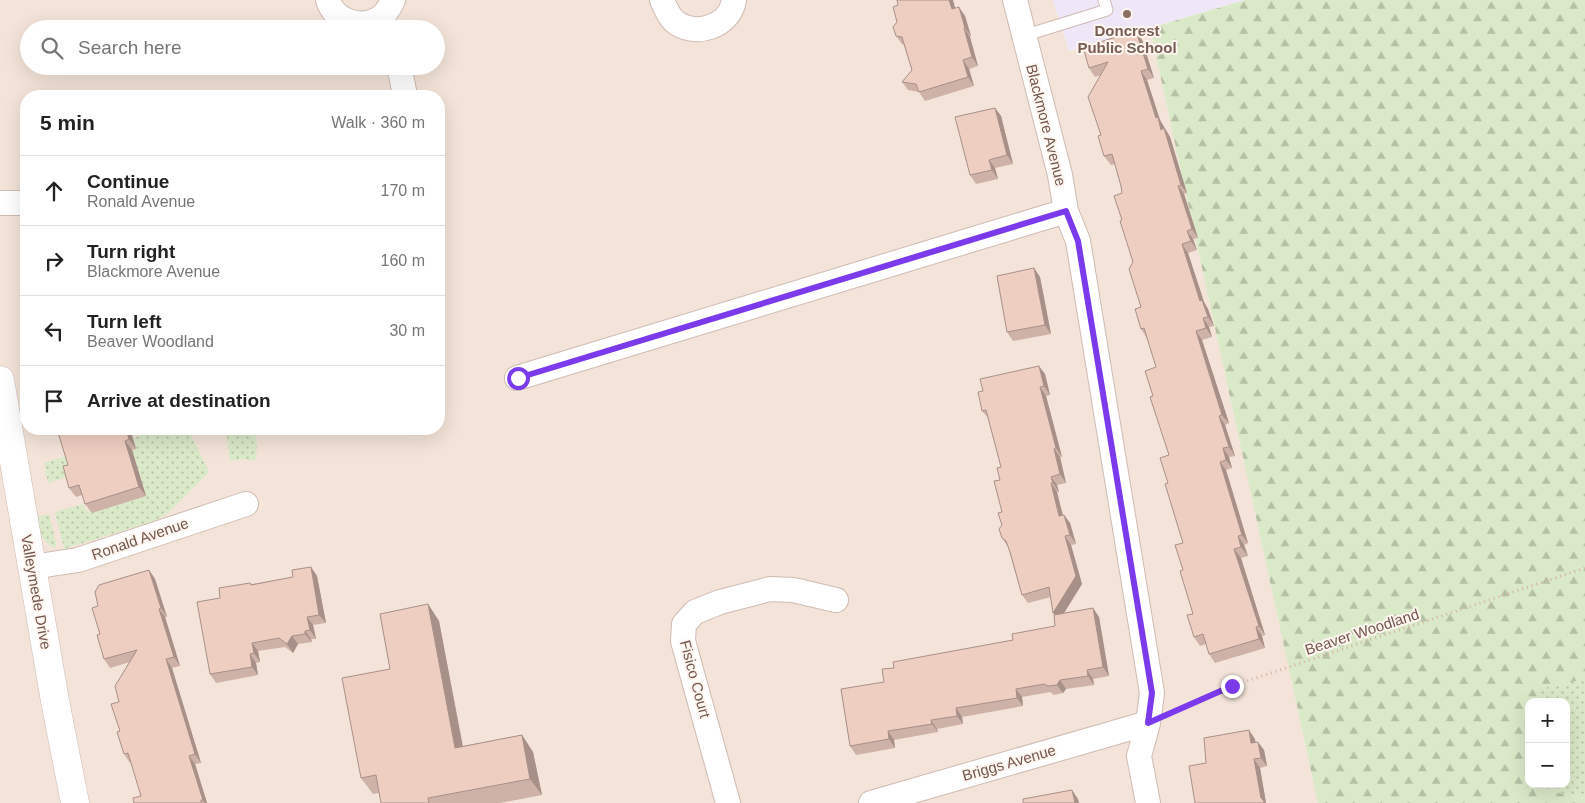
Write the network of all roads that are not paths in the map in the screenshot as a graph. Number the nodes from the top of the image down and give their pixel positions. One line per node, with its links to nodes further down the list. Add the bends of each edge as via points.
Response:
1 (328, 0): 7 (street)
2 (393, 0): 8 (street)
3 (662, 0): 4 (street, via 674,21 696,30 720,23)
4 (734, 0)
5 (1015, 0): 9 (street, Blackmore Avenue)
6 (1104, 0): 9 (lane, via 1107,10)
7 (345, 20)
8 (383, 20)
9 (1023, 36): 14 (street, Blackmore Avenue, via 1060,175)
10 (401, 75): 11 (street)
11 (404, 90)
12 (0, 203): 13 (street)
13 (20, 203)
14 (1066, 211): 15 (street); 20 (street, Blackmore Avenue, via 1078,241 1152,693)
15 (518, 378)
16 (0, 380): 18 (street, Valleymede Drive)
17 (246, 504): 18 (street, Ronald Avenue, via 78,560)
18 (32, 568): 21 (street, Valleymede Drive)
19 (836, 600): 22 (street, Fisico Court, via 793,590 770,589 694,612 684,624 683,641)
20 (1148, 723): 23 (street, Briggs Avenue); 24 (street, Blackmore Avenue, via 1139,756)
21 (75, 803)
22 (728, 803)
23 (871, 803)
24 (1148, 803)

